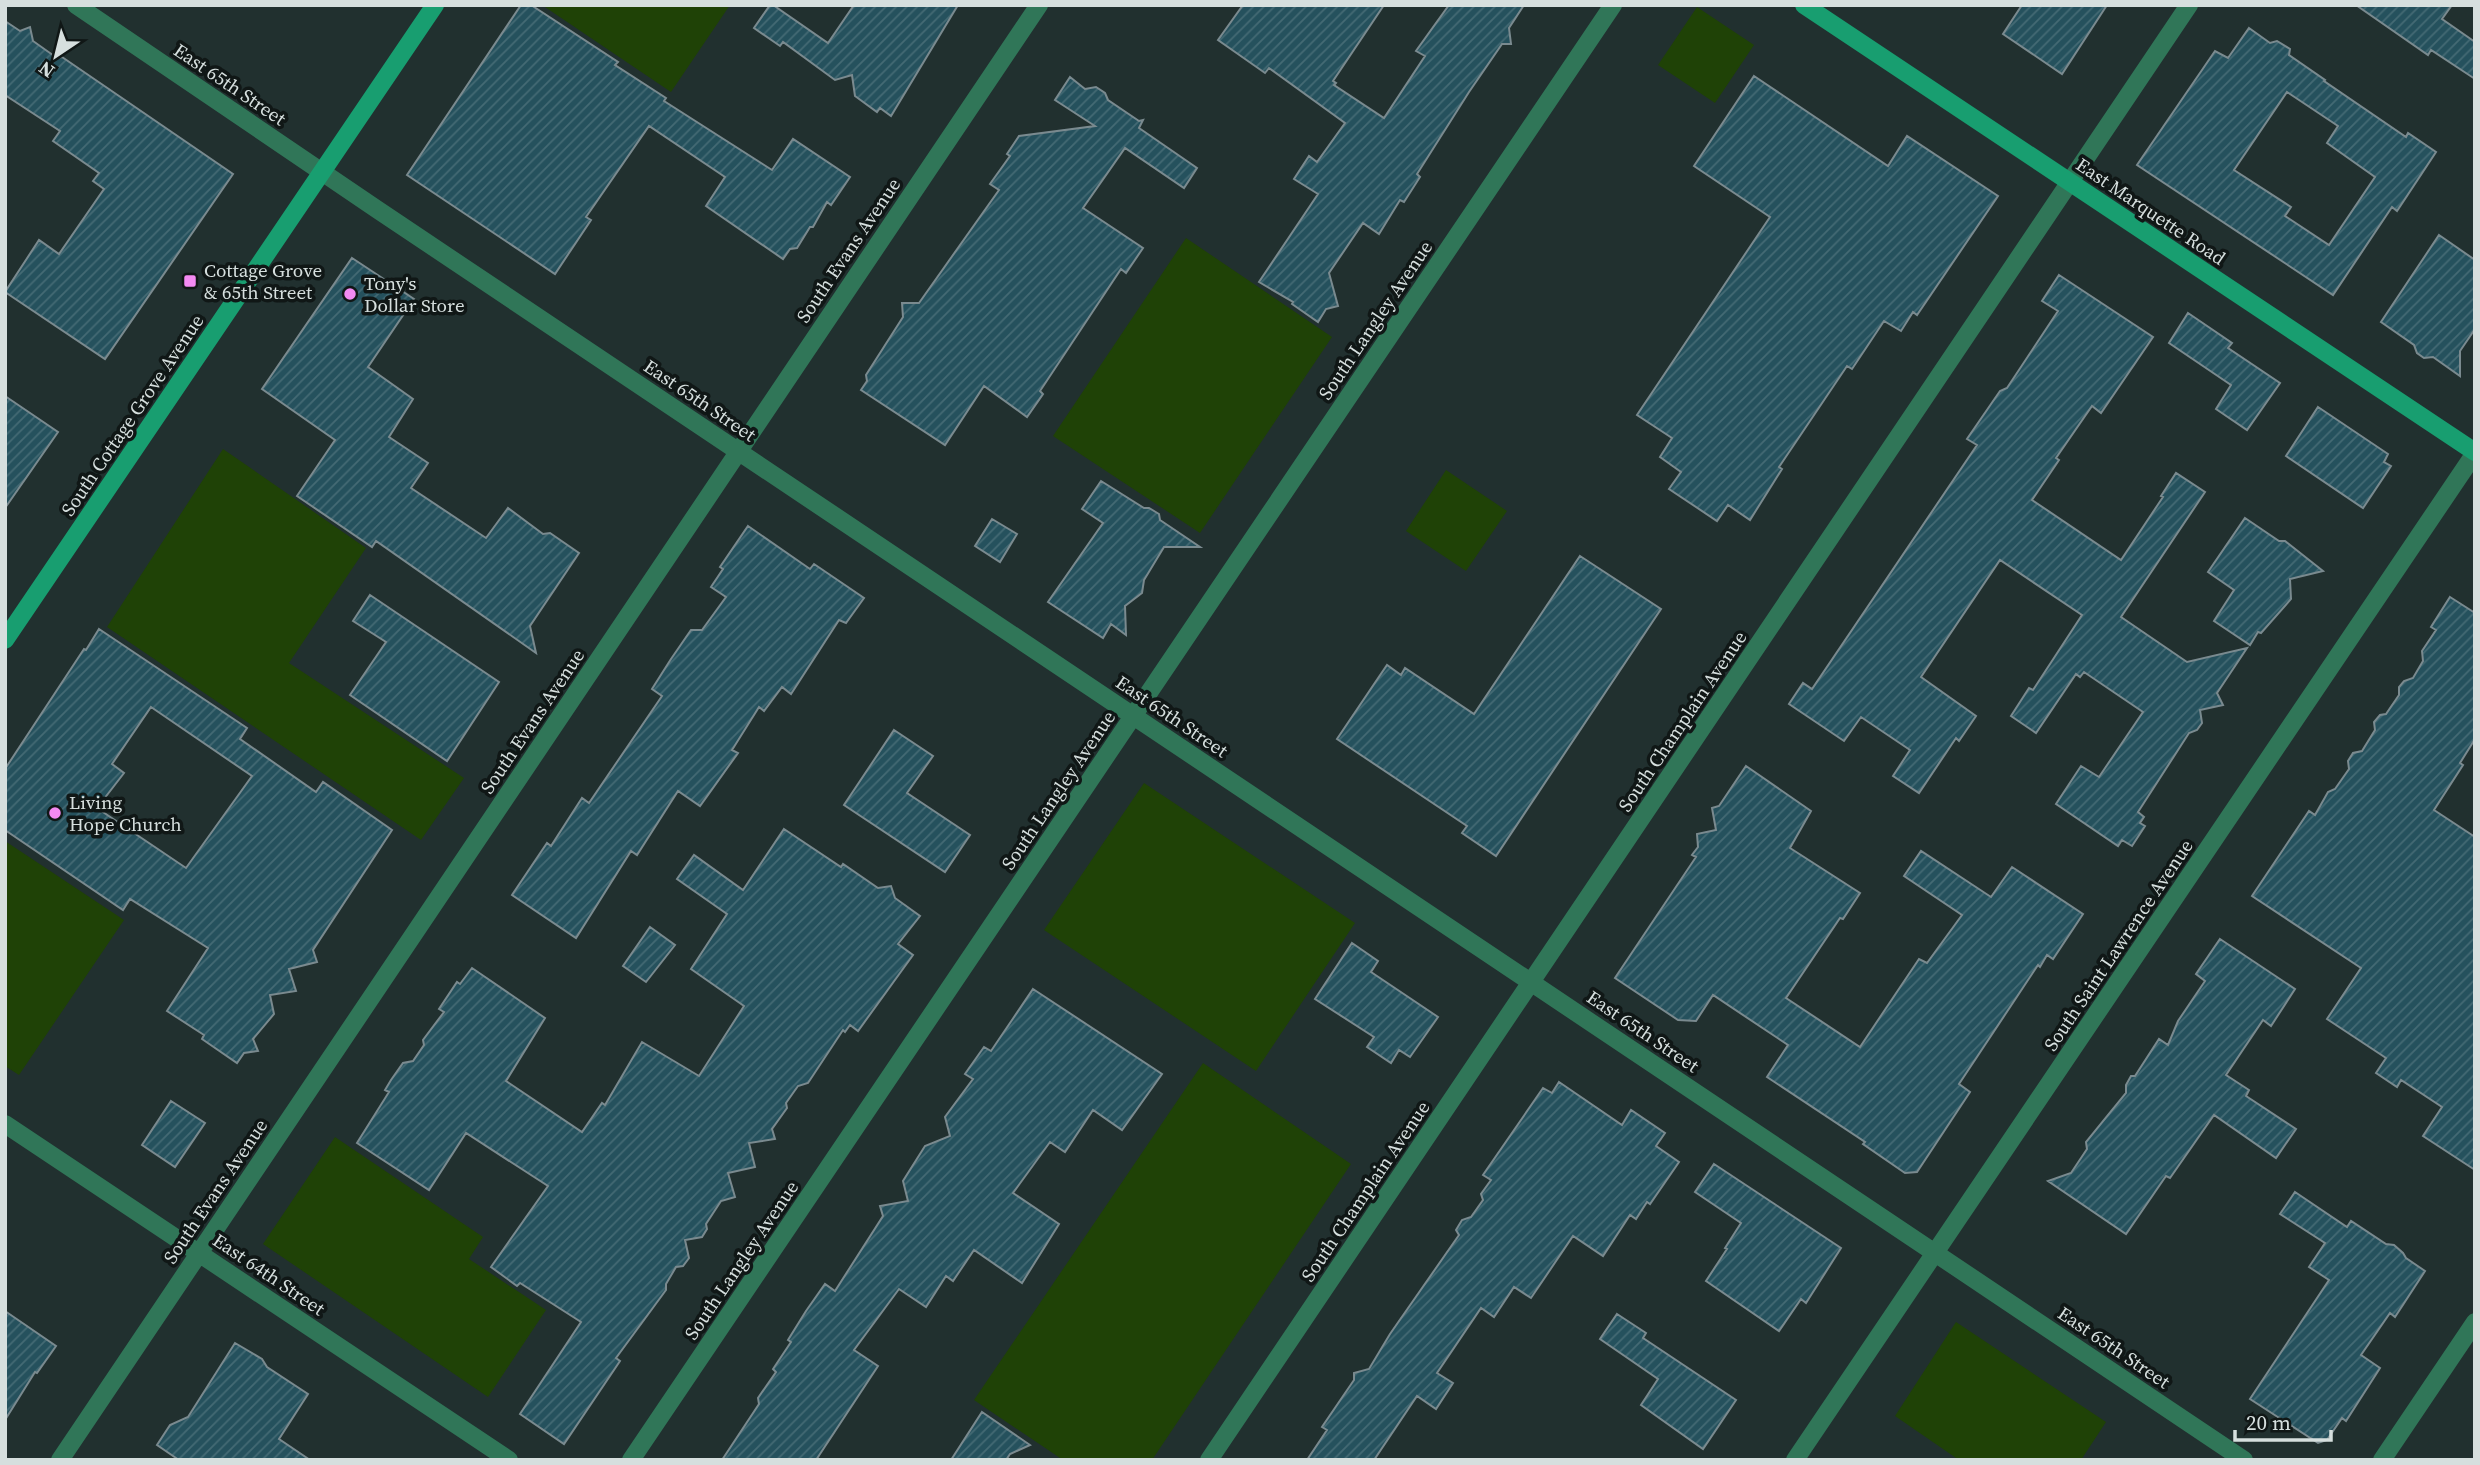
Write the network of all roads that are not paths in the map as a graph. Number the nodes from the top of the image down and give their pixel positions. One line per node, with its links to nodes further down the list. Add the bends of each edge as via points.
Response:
1 (76, 5): 7 (street, East 65th Street)
2 (435, 5): 7 (street, South Cottage Grove Avenue)
3 (1039, 5): 9 (street, South Evans Avenue)
4 (1613, 5): 12 (street, South Langley Avenue)
5 (1804, 5): 8 (street, East Marquette Road)
6 (2189, 5): 8 (street, South Champlain Avenue)
7 (322, 172): 9 (street, East 65th Street); 11 (street, South Cottage Grove Avenue)
8 (2070, 183): 10 (street, East Marquette Road); 13 (street, South Champlain Avenue)
9 (739, 451): 12 (street, East 65th Street); 15 (street, South Evans Avenue)
10 (2475, 453): 16 (street, South Saint Lawrence Avenue)
11 (5, 640)
12 (1134, 716): 13 (street, East 65th Street); 20 (street, South Langley Avenue)
13 (1531, 982): 16 (street, East 65th Street); 21 (street, South Champlain Avenue)
14 (5, 1124): 15 (street, East 64th Street)
15 (199, 1253): 18 (street, South Evans Avenue); 19 (street, East 64th Street)
16 (1935, 1253): 22 (street, South Saint Lawrence Avenue); 23 (street, East 65th Street)
17 (2475, 1322): 24 (street)
18 (60, 1460)
19 (509, 1460)
20 (631, 1460)
21 (1209, 1460)
22 (1795, 1460)
23 (2244, 1460)
24 (2382, 1460)

